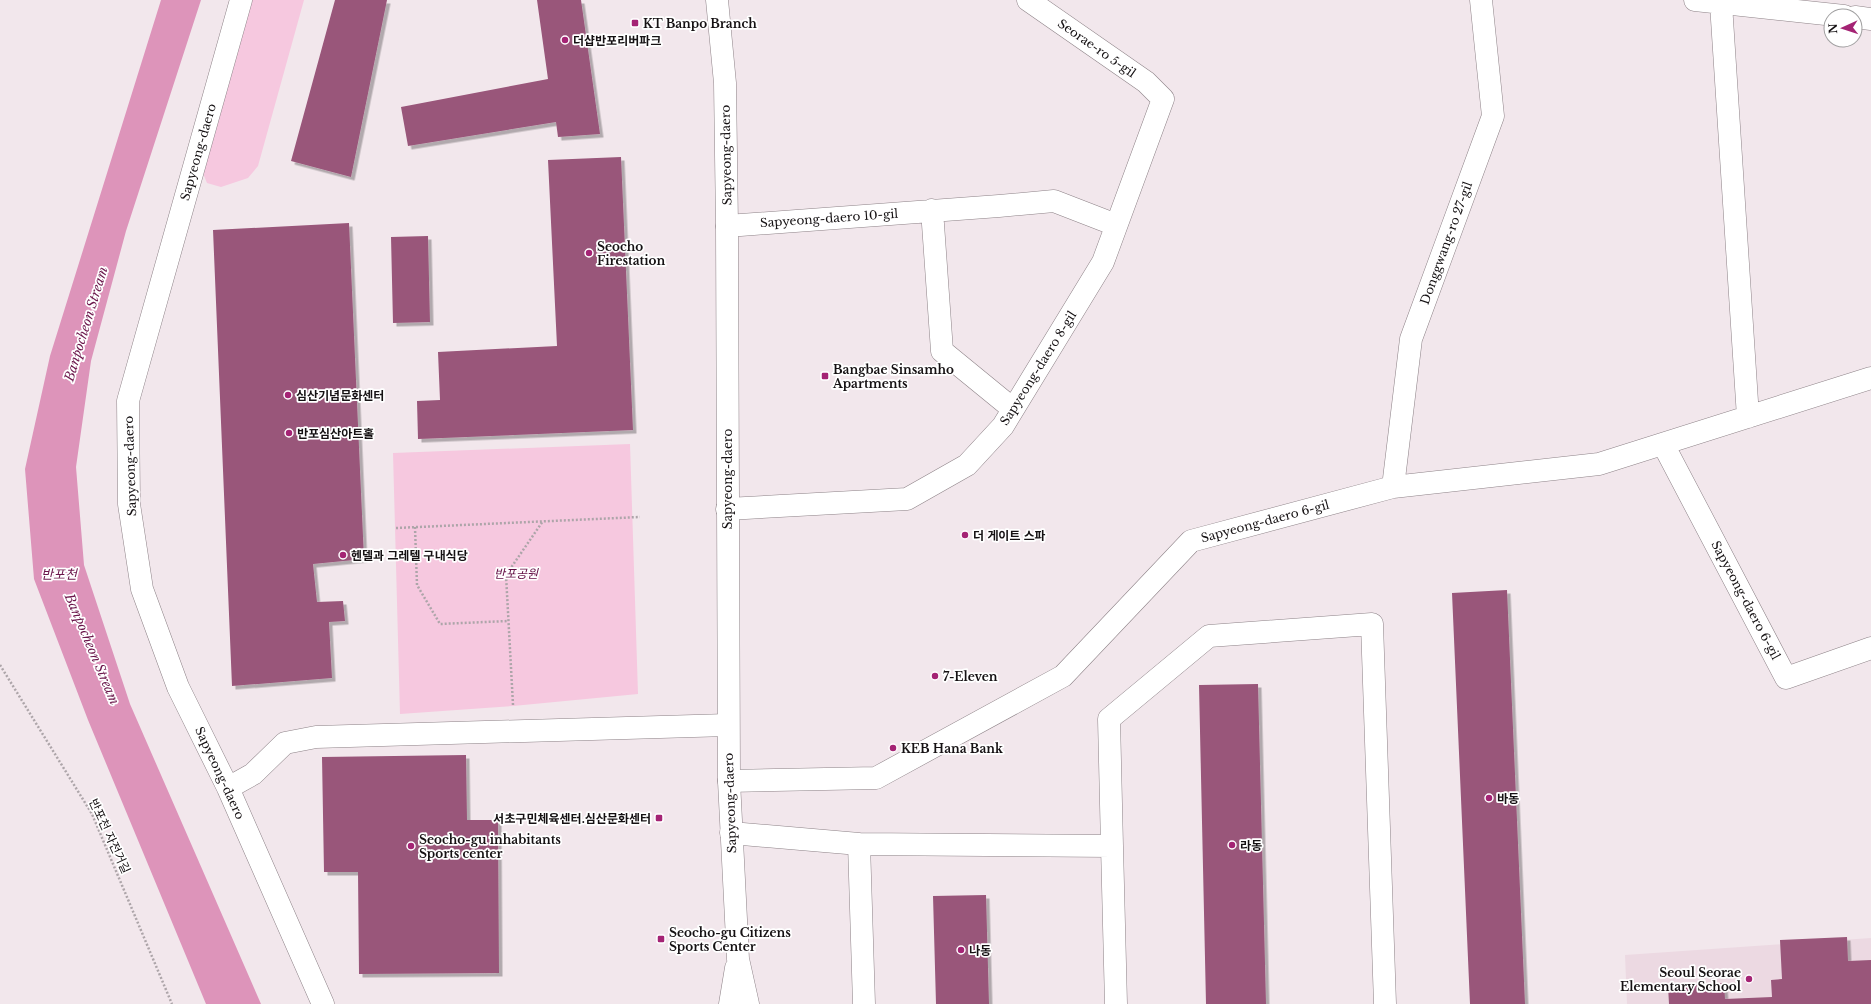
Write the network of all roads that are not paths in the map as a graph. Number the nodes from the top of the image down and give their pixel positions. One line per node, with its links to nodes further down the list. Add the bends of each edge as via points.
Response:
1 (241, 0): 21 (street, Sapyeong-daero, via 128,401 129,504 142,589 178,687)
2 (717, 0): 11 (street, Sapyeong-daero, via 725,83)
3 (1028, 0): 8 (street, Seorae-ro 5-gil, via 1146,82)
4 (1480, 0): 16 (street, Donggwang-ro 27-gil, via 1493,116 1411,339)
5 (1695, 0): 6 (street)
6 (1721, 4): 7 (street); 14 (street)
7 (1823, 14)
8 (1163, 99): 10 (street, Sapyeong-daero 8-gil)
9 (932, 210): 10 (street, Sapyeong-daero 10-gil, via 1054,200); 11 (street, Sapyeong-daero 10-gil); 13 (street, via 942,351)
10 (1116, 225): 13 (street, Sapyeong-daero 8-gil, via 1103,262)
11 (727, 226): 17 (street, Sapyeong-daero)
12 (1871, 378): 14 (street, Sapyeong-daero 6-gil)
13 (1013, 409): 17 (street, Sapyeong-daero 8-gil, via 1003,426 967,465 907,499)
14 (1748, 417): 15 (street, Sapyeong-daero 6-gil)
15 (1663, 444): 16 (street, Sapyeong-daero 6-gil, via 1599,464); 18 (street, Sapyeong-daero 6-gil, via 1786,678)
16 (1393, 487): 20 (street, Sapyeong-daero 6-gil, via 1191,541 1063,676 876,778)
17 (727, 509): 19 (street, Sapyeong-daero)
18 (1871, 648)
19 (728, 724): 20 (street, Sapyeong-daero); 21 (street, via 316,737 285,743 253,774)
20 (729, 781): 22 (street, Sapyeong-daero)
21 (228, 788): 26 (street, Sapyeong-daero)
22 (731, 833): 23 (street); 25 (street, Sapyeong-daero)
23 (859, 844): 24 (street); 30 (street)
24 (1112, 846): 31 (street); 32 (street, via 1109,719 1209,636 1372,624)
25 (738, 959): 27 (street, Sapyeong-daero); 28 (street, Sapyeong-daero); 29 (street, Sapyeong-daero)
26 (324, 1004)
27 (730, 1004)
28 (739, 1004)
29 (748, 1004)
30 (864, 1004)
31 (1116, 1004)
32 (1385, 1004)

